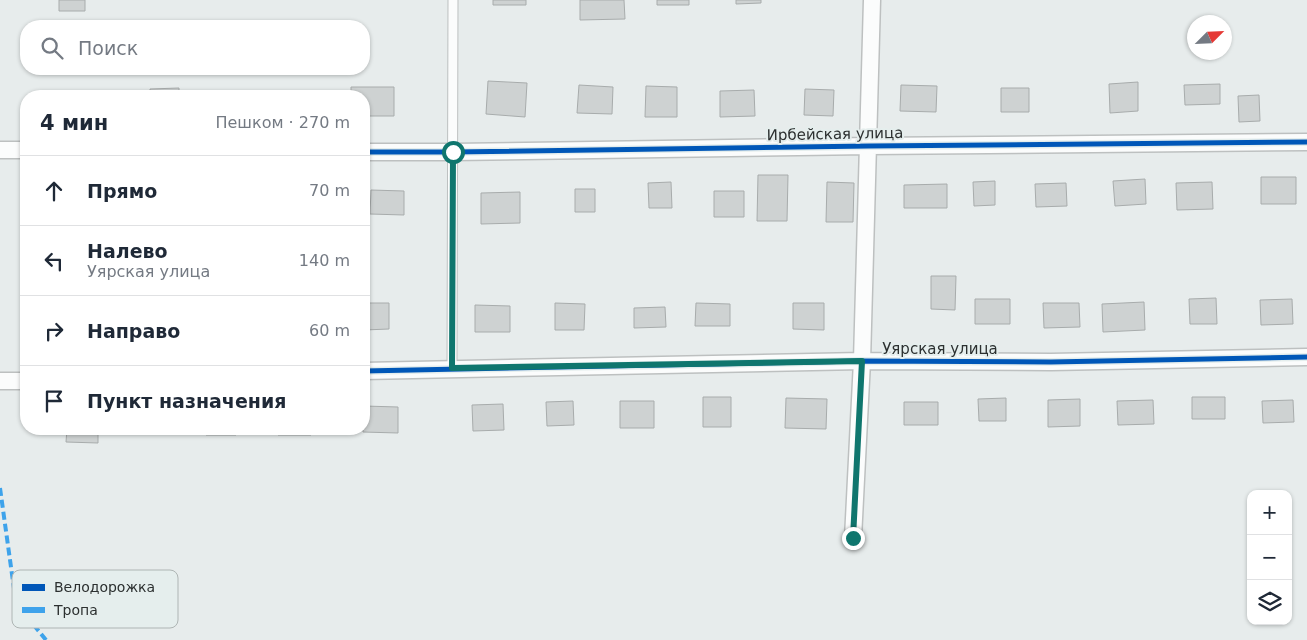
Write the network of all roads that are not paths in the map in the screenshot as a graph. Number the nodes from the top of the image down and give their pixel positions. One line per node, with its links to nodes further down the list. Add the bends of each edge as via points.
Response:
1 (453, 0): 8 (lane)
2 (872, 0): 4 (street)
3 (1307, 142): 4 (street, Ирбейская улица)
4 (869, 146): 8 (street, Ирбейская улица); 10 (street)
5 (0, 150): 6 (street)
6 (20, 150)
7 (370, 152): 8 (street, Ирбейская улица)
8 (453, 152): 11 (lane)
9 (1307, 357): 10 (street, Уярская улица, via 1051,362)
10 (862, 361): 11 (street, Уярская улица); 15 (street)
11 (452, 368): 12 (street, Уярская улица)
12 (370, 371)
13 (20, 381): 14 (street)
14 (0, 382)
15 (853, 538)

